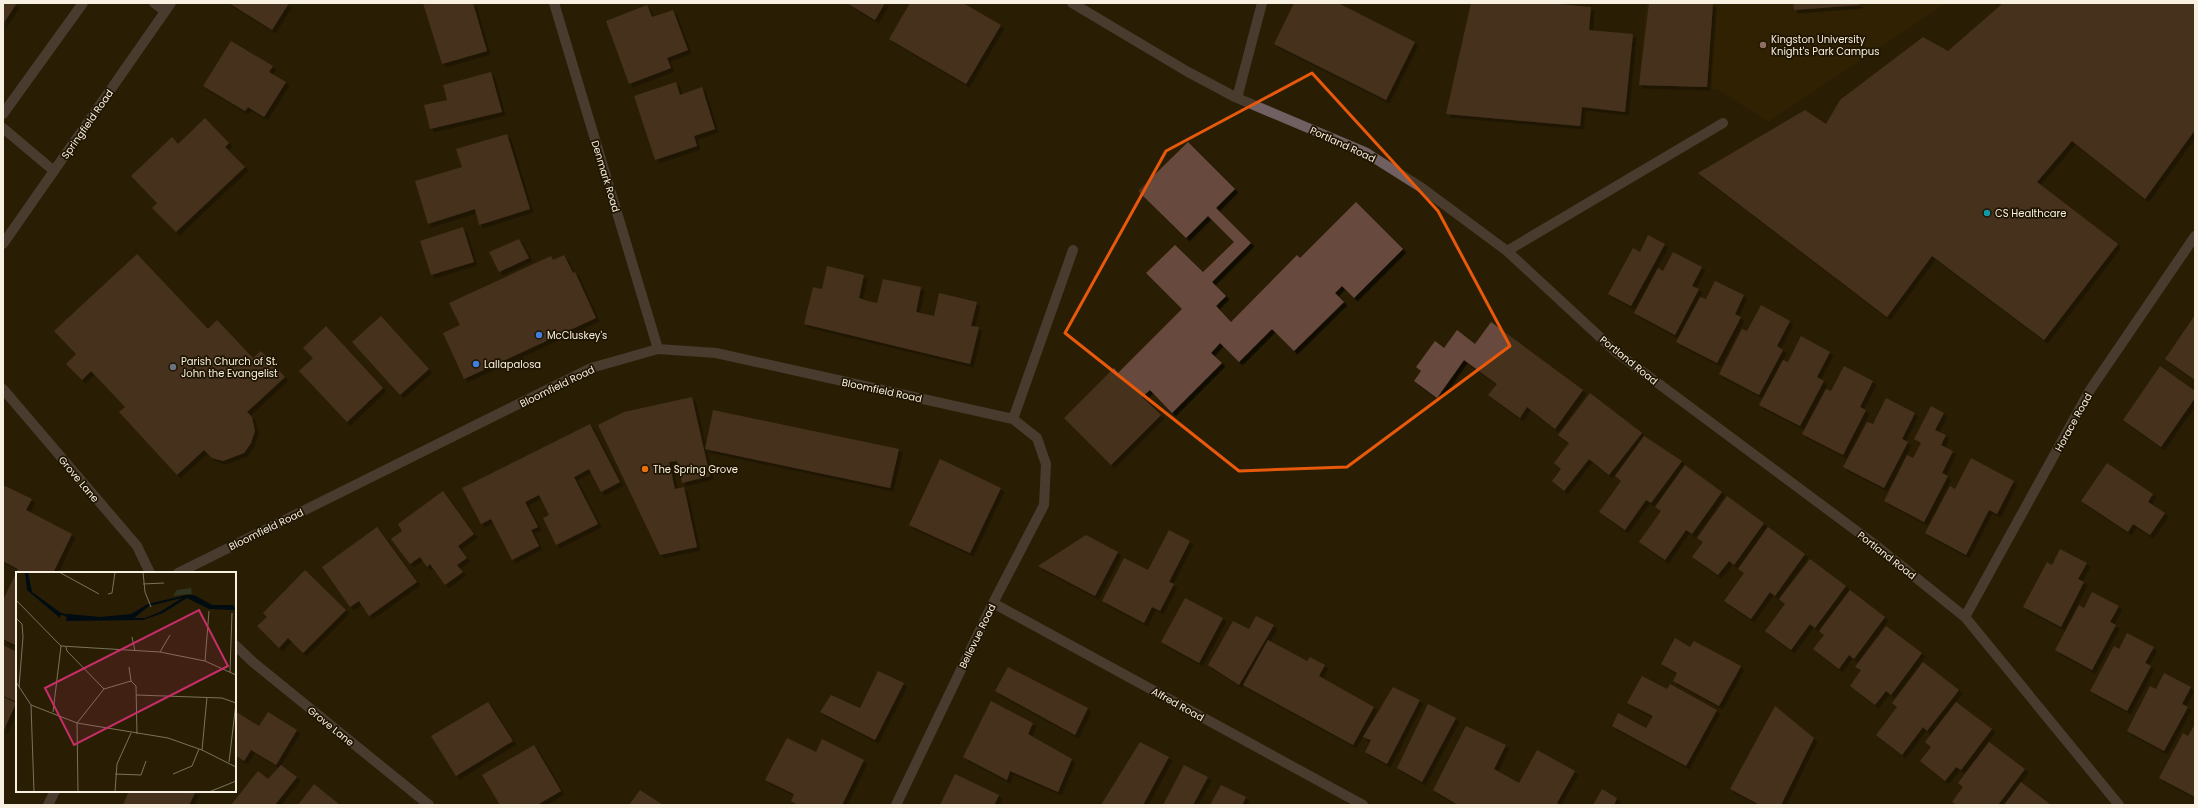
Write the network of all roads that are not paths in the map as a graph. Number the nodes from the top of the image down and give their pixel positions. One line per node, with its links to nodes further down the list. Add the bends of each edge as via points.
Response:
1 (83, 3): 8 (street)
2 (154, 3): 6 (street)
3 (554, 3): 16 (street, Denmark Road)
4 (1072, 3): 7 (street, Portland Road)
5 (1262, 3): 7 (street)
6 (168, 7): 11 (street, Springfield Road)
7 (1237, 98): 15 (street, Portland Road, via 1365,152 1422,188)
8 (3, 114)
9 (1723, 123): 15 (street)
10 (3, 128): 11 (street)
11 (54, 171): 13 (street, Springfield Road)
12 (2195, 236): 23 (street, Horace Road, via 2090,390)
13 (3, 244)
14 (1073, 250): 18 (street)
15 (1507, 251): 23 (street, Portland Road, via 1616,352 1874,544)
16 (658, 350): 18 (street, Bloomfield Road, via 716,353); 21 (street, Bloomfield Road, via 591,368)
17 (3, 389): 20 (street, Grove Lane, via 137,546)
18 (1013, 419): 19 (street, Bloomfield Road, via 1037,438)
19 (1046, 464): 22 (street, Bellevue Road, via 1044,505)
20 (150, 572)
21 (180, 572)
22 (993, 603): 28 (street, Bellevue Road); 29 (street, Alfred Road)
23 (1965, 617): 30 (street, Portland Road)
24 (236, 646): 27 (street, Grove Lane)
25 (54, 792): 26 (street)
26 (48, 805)
27 (428, 805)
28 (896, 805)
29 (1363, 805)
30 (2119, 805)

